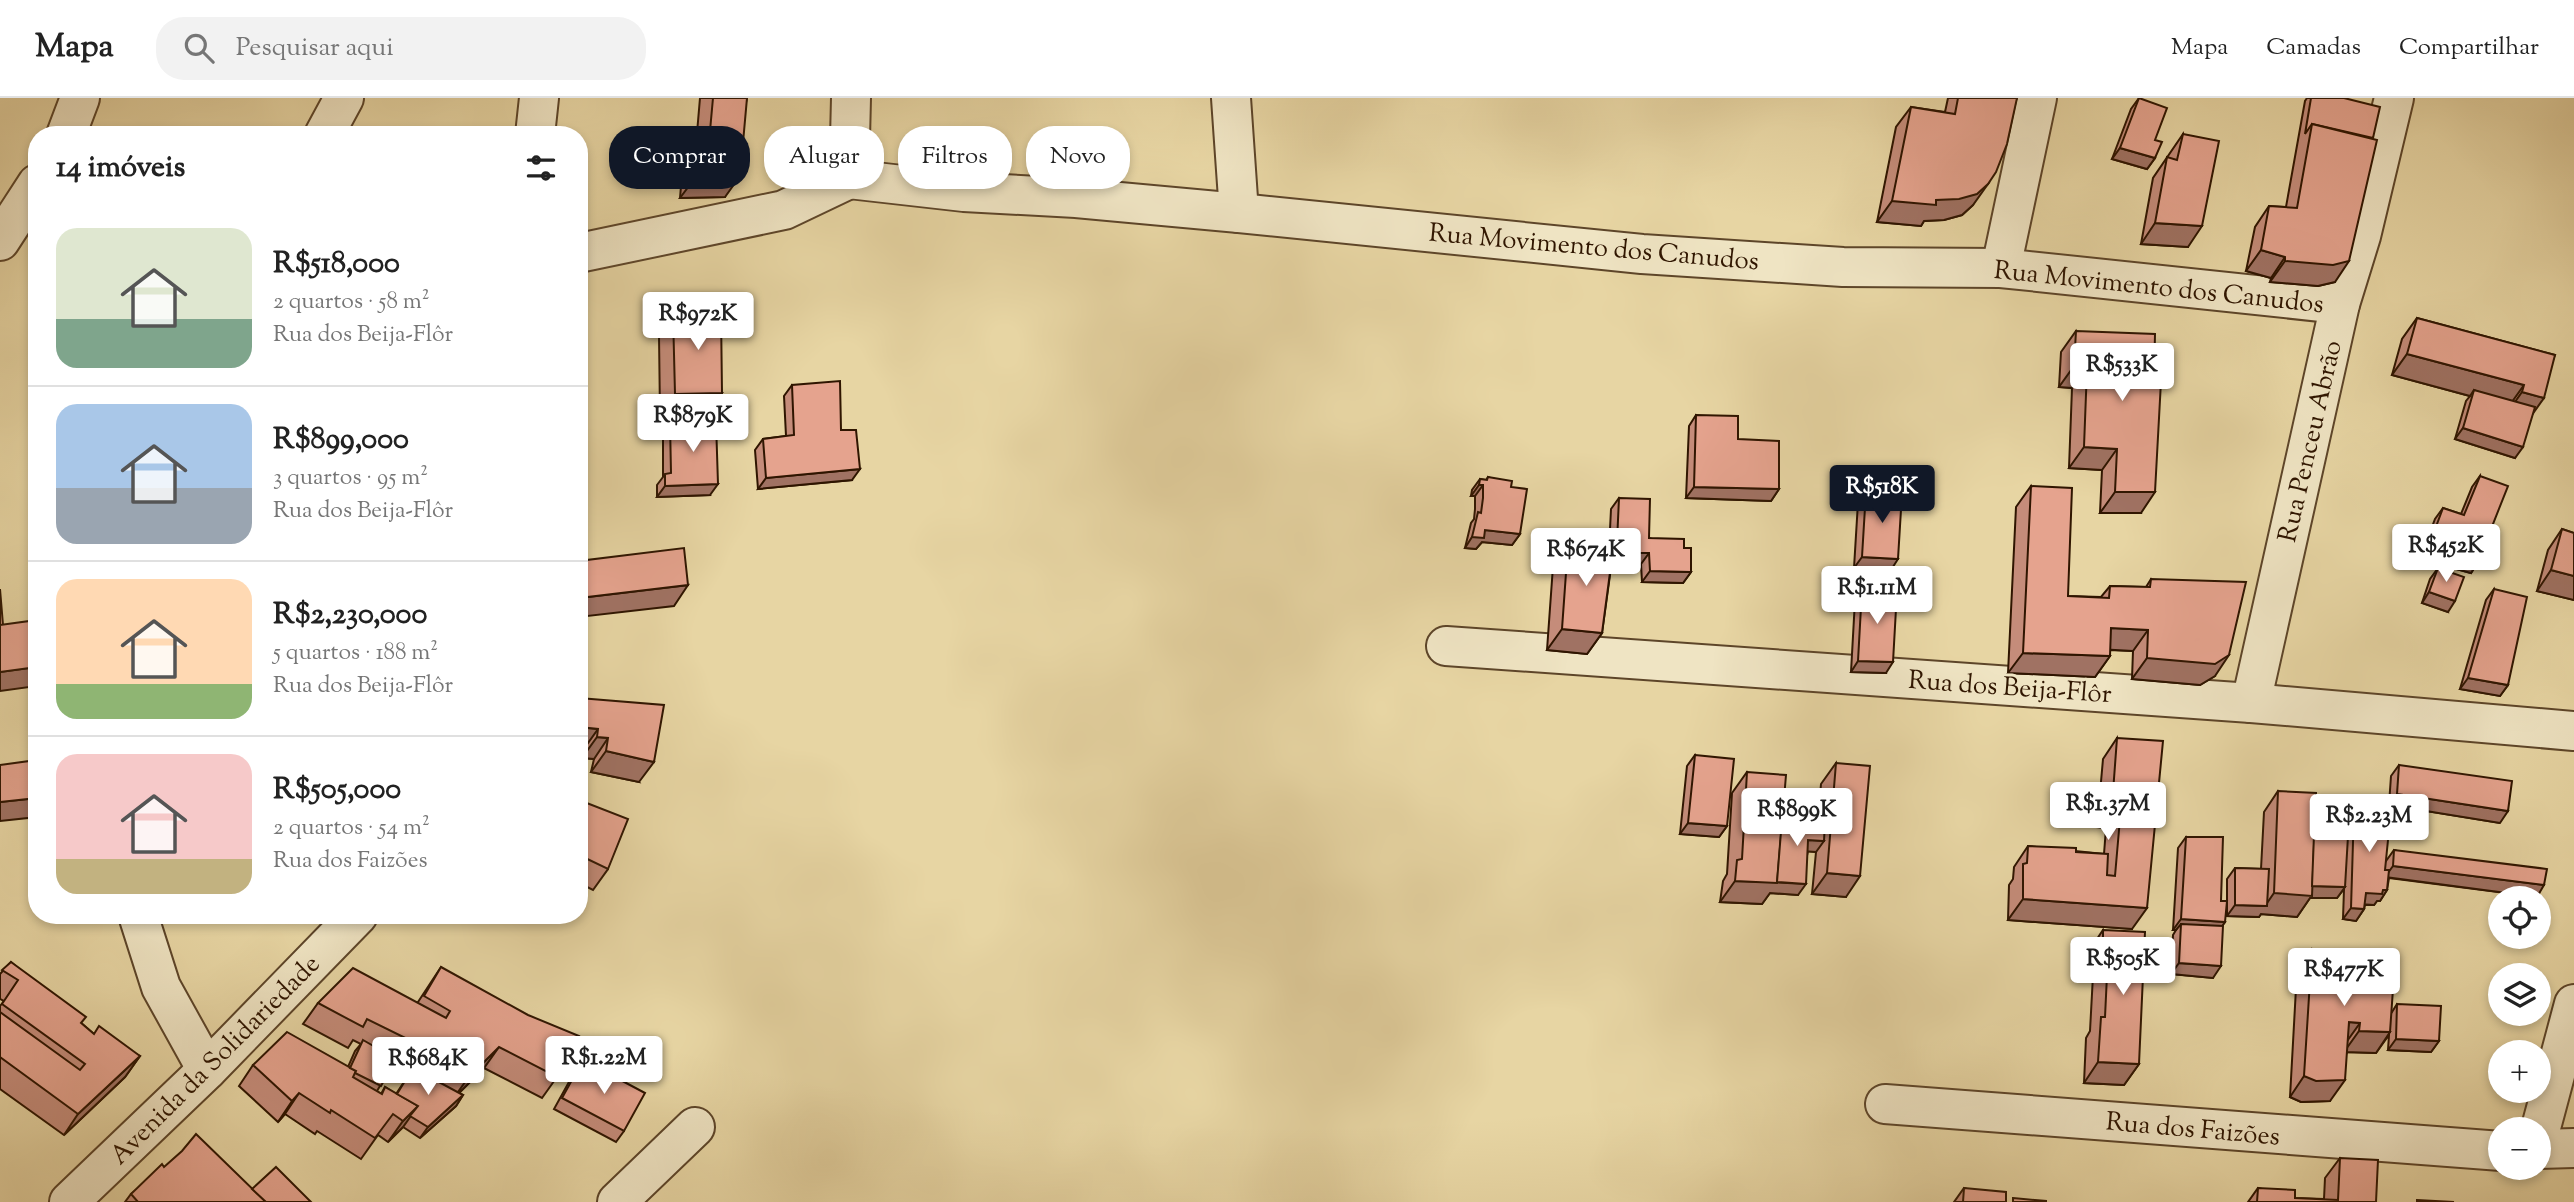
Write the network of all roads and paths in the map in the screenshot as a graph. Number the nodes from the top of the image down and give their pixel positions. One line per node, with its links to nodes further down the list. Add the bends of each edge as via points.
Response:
1 (80, 98): 8 (street)
2 (344, 98): 9 (street)
3 (539, 98): 10 (street)
4 (851, 98): 11 (street)
5 (1231, 98): 15 (street)
6 (2037, 98): 18 (street)
7 (2394, 98): 19 (street, Rua Penceu Abrão)
8 (69, 126)
9 (329, 126)
10 (536, 126)
11 (850, 126)
12 (884, 183): 15 (street, Rua Movimento dos Canudos)
13 (828, 189): 17 (street, via 784,210)
14 (28, 198): 16 (street)
15 (1239, 213): 18 (street, Rua Movimento dos Canudos, via 1642,254 1843,267)
16 (0, 241)
17 (588, 251)
18 (2001, 268): 19 (street, Rua Movimento dos Canudos)
19 (2340, 304): 21 (street, Rua Penceu Abrão)
20 (1446, 646): 21 (street, Rua dos Beija-Flôr)
21 (2250, 703): 22 (street, Rua dos Beija-Flôr)
22 (2574, 731)
23 (141, 924): 26 (street, via 161,987)
24 (349, 924): 26 (street, Avenida da Solidariedade)
25 (2574, 1004): 28 (street)
26 (207, 1070): 33 (street, Avenida da Solidariedade)
27 (1885, 1104): 32 (street, Rua dos Faizões)
28 (2544, 1117)
29 (695, 1127): 34 (street)
30 (2574, 1148): 31 (street)
31 (2551, 1149)
32 (2488, 1150)
33 (69, 1202)
34 (617, 1202)

